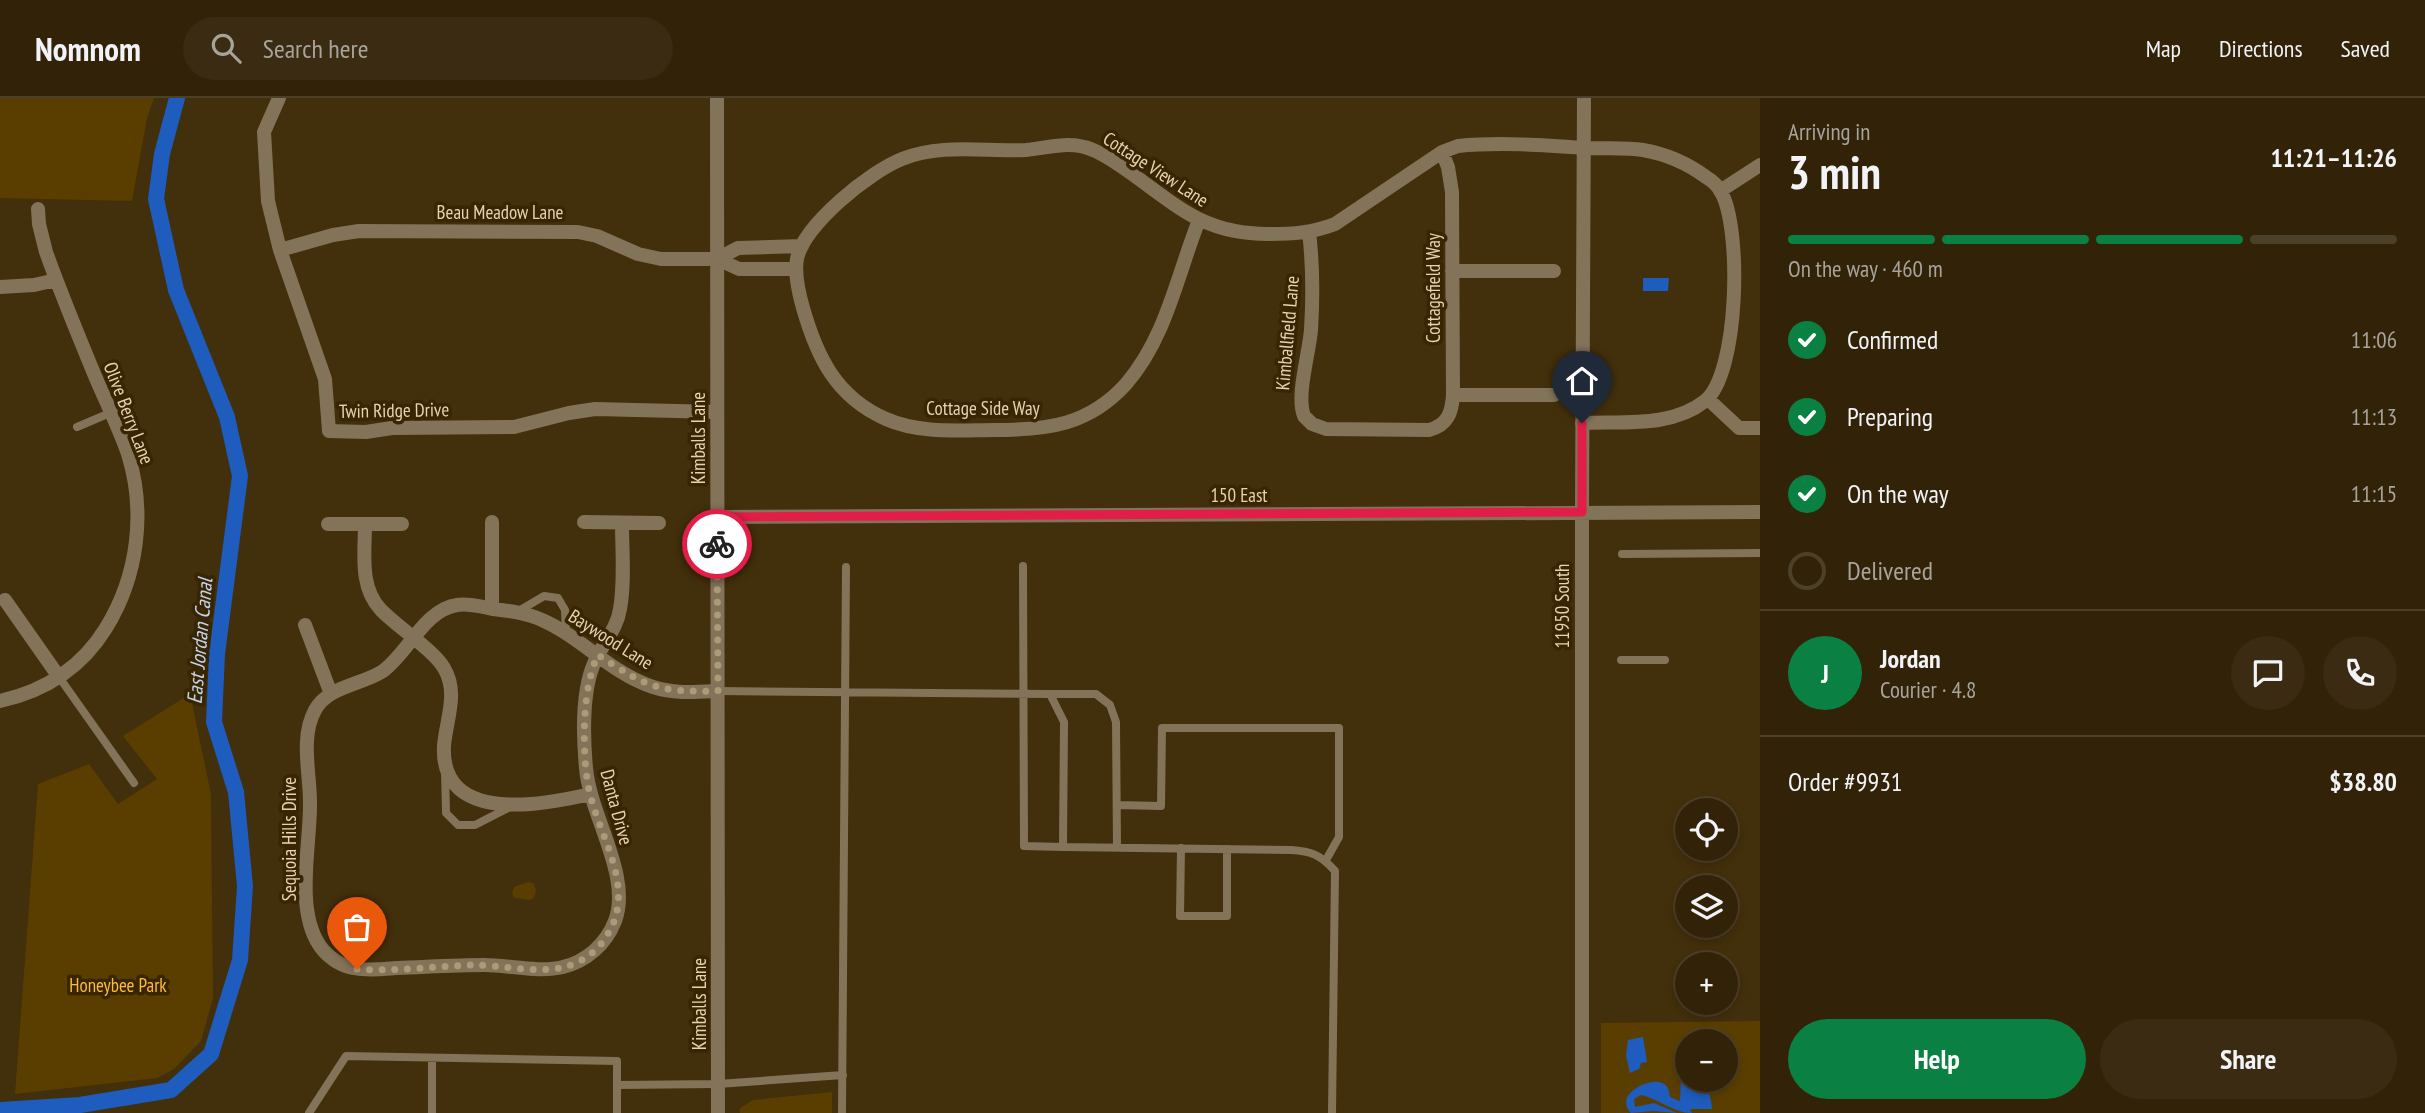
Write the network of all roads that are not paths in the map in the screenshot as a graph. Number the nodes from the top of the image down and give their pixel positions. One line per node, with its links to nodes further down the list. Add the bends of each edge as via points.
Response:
1 (279, 98): 11 (street, Twin Ridge Drive, via 264,132 268,201)
2 (717, 98): 13 (street, Kimballs Lane)
3 (1584, 98): 4 (street, 11950 South)
4 (1584, 148): 5 (street, Cottage View Lane, via 1466,145); 7 (street, Cottage View Lane, via 1643,150 1681,161); 24 (street, 11950 South)
5 (1442, 152): 10 (street, Cottage View Lane, via 1343,219); 14 (street, Cottagefield Way, via 1452,192)
6 (1760, 165): 7 (street)
7 (1720, 191): 20 (street, via 1732,237 1732,316 1726,363)
8 (38, 209): 16 (street, Olive Berry Lane, via 41,239)
9 (1199, 220): 10 (street, Cottage View Lane, via 1237,233); 12 (street, Cottage View Lane, via 1112,160 1082,146 938,150 902,159 880,171 829,210); 12 (street, Cottage Side Way, via 1164,322 1136,370 1115,395 1090,412 1063,425 1037,429 931,429 876,414 850,394 822,362 801,302)
10 (1309, 232): 23 (street, Kimballfield Lane, via 1312,302 1300,400 1304,416 1312,424 1336,430 1429,430)
11 (280, 250): 13 (street, Beau Meadow Lane, via 359,231 558,231 597,236 661,259); 21 (street, Twin Ridge Drive, via 326,379 330,431 514,427 594,409)
12 (798, 257): 13 (street, via 739,269); 13 (street, via 738,247)
13 (717, 259): 21 (street, Kimballs Lane)
14 (1452, 271): 15 (street); 18 (street, Cottagefield Way)
15 (1554, 271)
16 (56, 280): 17 (street); 22 (street, Olive Berry Lane)
17 (0, 287)
18 (1453, 395): 19 (street); 23 (street, Cottagefield Way)
19 (1554, 395)
20 (1708, 399): 24 (street, via 1662,421); 26 (street, via 1739,428)
21 (717, 412): 29 (street, Kimballs Lane)
22 (110, 413): 25 (lane); 50 (street, Olive Berry Lane, via 134,476 135,551 110,622 88,654)
23 (1444, 422)
24 (1582, 423): 27 (street, 11950 South)
25 (76, 427)
26 (1760, 428)
27 (1582, 512): 28 (street, 150 East); 29 (street, 150 East); 79 (street, 11950 South)
28 (1760, 512)
29 (717, 517): 51 (street, Kimballs Lane)
30 (492, 522): 42 (street)
31 (584, 522): 32 (street)
32 (622, 523): 33 (street); 47 (street, Danta Drive, via 620,612)
33 (659, 523)
34 (328, 524): 35 (street)
35 (365, 524): 36 (street); 46 (street, via 370,592 382,610)
36 (402, 524)
37 (1760, 553): 38 (lane)
38 (1622, 554)
39 (1023, 566): 54 (lane)
40 (846, 567): 52 (lane)
41 (5, 600): 50 (street)
42 (492, 608): 43 (street, Baywood Lane); 46 (street, Baywood Lane, via 450,607 435,615)
43 (517, 613): 45 (street, Baywood Lane, via 537,617); 45 (lane, via 544,596 558,598 565,610)
44 (305, 625): 53 (street)
45 (566, 634): 47 (street, Baywood Lane)
46 (414, 639): 53 (street, Baywood Lane, via 381,672); 58 (street, via 438,660 450,684)
47 (598, 655): 51 (street, Baywood Lane, via 656,688); 60 (street, Danta Drive, via 586,691)
48 (1622, 660): 49 (lane)
49 (1665, 660)
50 (59, 677): 56 (street, Olive Berry Lane); 59 (lane)
51 (718, 691): 52 (lane); 71 (street, Kimballs Lane)
52 (845, 692): 54 (lane); 70 (lane)
53 (331, 694): 57 (street, Baywood Lane)
54 (1025, 694): 55 (lane); 63 (lane, via 1024,846)
55 (1050, 694): 62 (lane, via 1096,694 1110,705 1116,722); 63 (lane, via 1064,722)
56 (0, 701)
57 (315, 710): 68 (street, Sequoia Hills Drive, via 307,738 310,815 306,889 316,939)
58 (445, 756): 61 (street, via 452,779 464,792 489,804); 61 (lane, via 445,807 453,822 470,826)
59 (134, 783)
60 (590, 794): 61 (street); 68 (street, Danta Drive, via 620,893 614,923 590,954 572,964 542,969 480,965 365,970)
61 (515, 804)
62 (1117, 805): 64 (lane); 67 (lane, via 1161,806 1162,728 1339,729 1339,837)
63 (1063, 847): 64 (lane)
64 (1117, 847): 65 (lane)
65 (1181, 848): 66 (lane); 66 (lane, via 1180,916 1227,916)
66 (1227, 849): 67 (lane, via 1312,851)
67 (1326, 860): 78 (lane, via 1335,871)
68 (336, 961)
69 (432, 1058): 72 (lane, via 617,1061); 73 (lane, via 346,1056); 74 (lane)
70 (843, 1075): 71 (lane); 77 (lane)
71 (718, 1084): 72 (lane); 76 (street, Kimballs Lane)
72 (617, 1085): 75 (lane)
73 (309, 1113)
74 (432, 1113)
75 (617, 1113)
76 (718, 1113)
77 (842, 1113)
78 (1332, 1113)
79 (1582, 1113)

